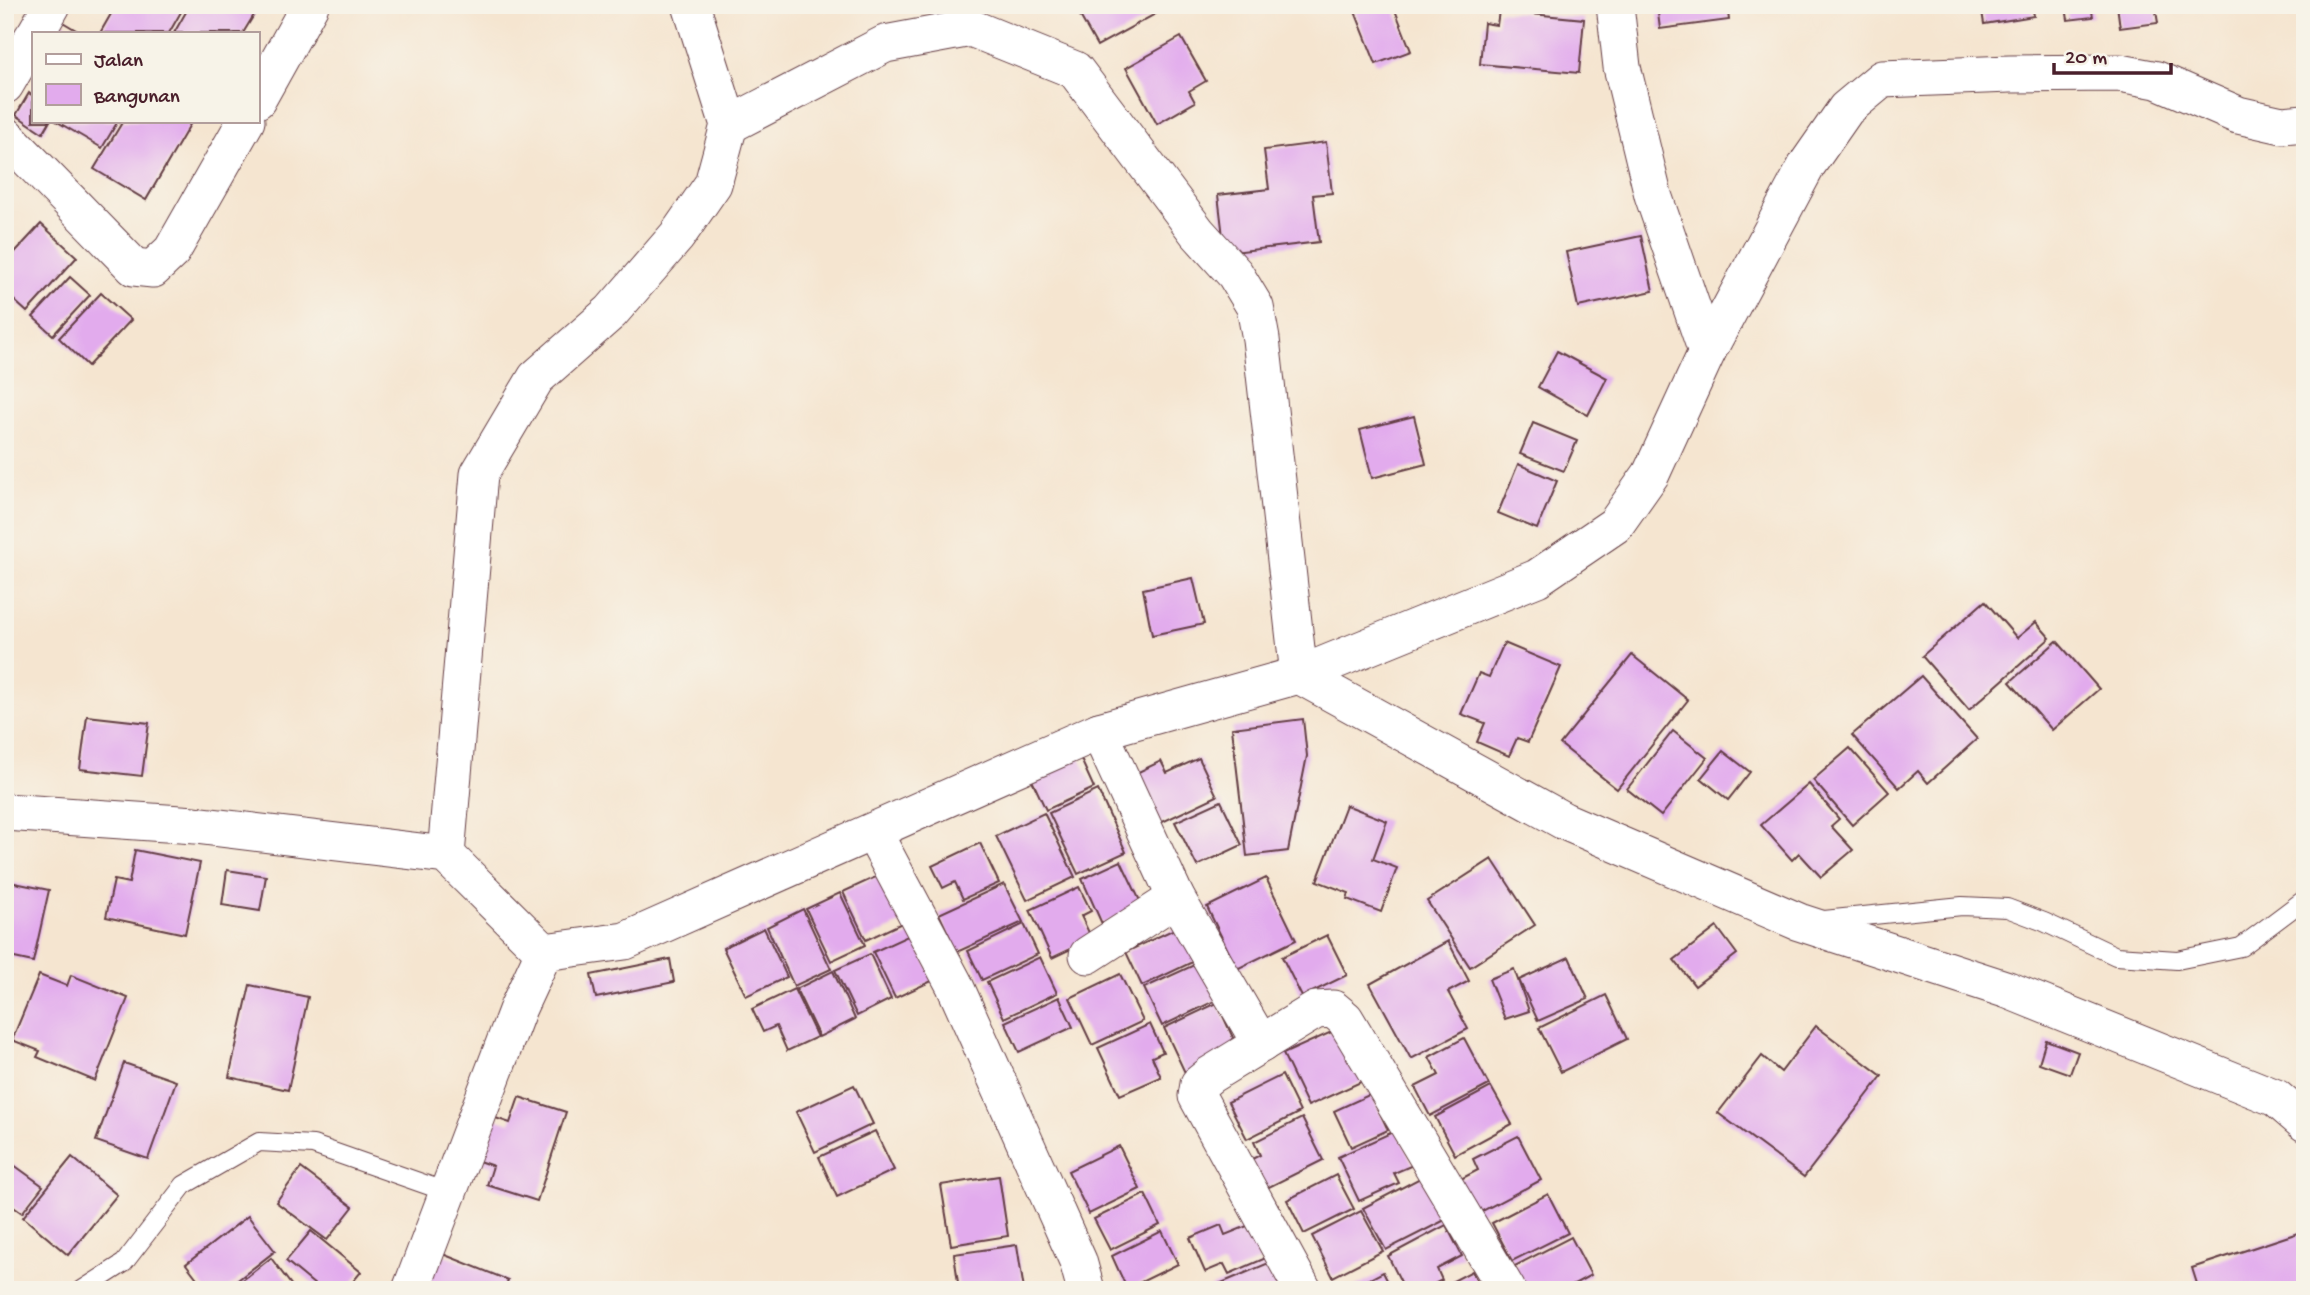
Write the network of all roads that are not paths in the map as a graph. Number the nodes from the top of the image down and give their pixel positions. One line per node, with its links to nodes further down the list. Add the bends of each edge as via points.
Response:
1 (52, 5): 5 (street)
2 (310, 5): 8 (street)
3 (691, 5): 11 (street)
4 (1615, 5): 13 (street, via 1622,67 1653,195)
5 (36, 32)
6 (32, 38): 7 (street)
7 (5, 85)
8 (259, 96)
9 (245, 122): 12 (street, via 172,251 153,269 134,267)
10 (2305, 123): 13 (street, via 2282,125 2238,115 2157,79 2120,73 1882,79 1846,108 1807,165)
11 (729, 125): 14 (street, via 885,44 971,29 1074,70 1197,232 1235,274 1255,307); 18 (street, via 713,184 677,236 611,313 536,378 479,474)
12 (5, 135)
13 (1707, 352): 14 (street, via 1651,474 1615,525 1537,578)
14 (1299, 675): 15 (street); 21 (street, via 1564,821)
15 (1098, 732): 17 (street); 19 (street)
16 (5, 813): 18 (street, via 195,825)
17 (873, 832): 22 (street, via 625,941); 29 (street, via 954,984 1078,1261)
18 (446, 855): 22 (street)
19 (1176, 898): 23 (street); 24 (street)
20 (2305, 899): 21 (lane, via 2241,947 2177,960 2116,956 2007,908 1962,906)
21 (1799, 922): 25 (street, via 2008,990 2276,1098)
22 (544, 953): 26 (street, via 518,1008)
23 (1088, 955)
24 (1261, 1044): 30 (street, via 1210,1074 1199,1084 1197,1096); 31 (street, via 1316,1010 1333,1009 1345,1019)
25 (2305, 1123)
26 (450, 1193): 27 (lane, via 313,1145 259,1142 184,1185 124,1263); 28 (street)
27 (82, 1290)
28 (411, 1290)
29 (1086, 1290)
30 (1303, 1290)
31 (1507, 1290)

